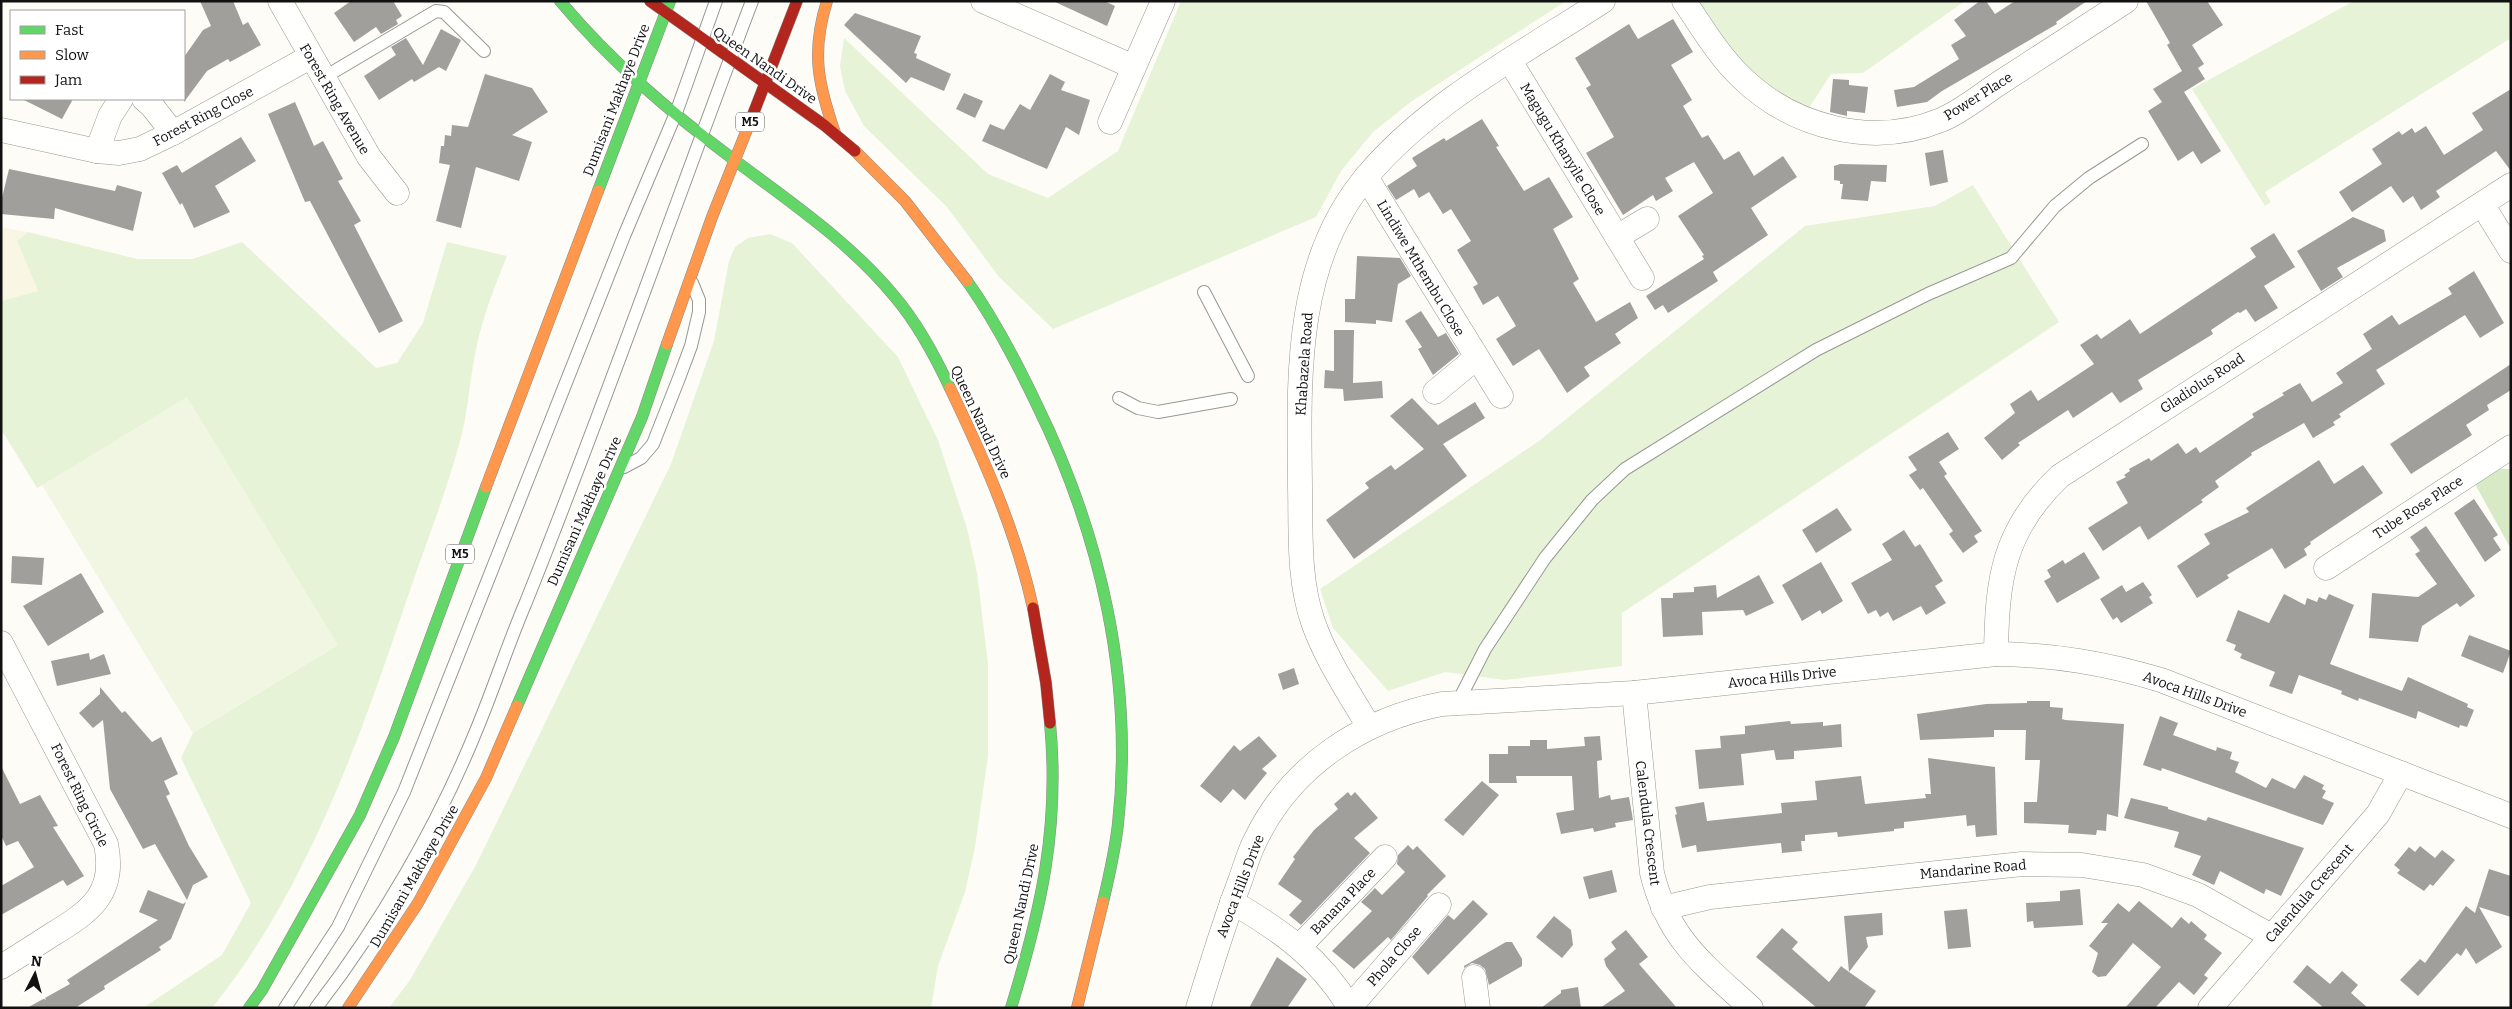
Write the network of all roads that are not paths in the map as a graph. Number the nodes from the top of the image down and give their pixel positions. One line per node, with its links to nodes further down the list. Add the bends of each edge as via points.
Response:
1 (560, 1): 22 (main road, Queen Nandi Drive)
2 (650, 1): 14 (main road, Queen Nandi Drive)
3 (670, 1): 14 (main road, Dumisani Makhaye Drive / M5)
4 (716, 1): 15 (lane)
5 (752, 1): 18 (lane)
6 (796, 1): 23 (main road, Dumisani Makhaye Drive / M5)
7 (827, 1): 29 (main road, via 816,40 816,57 823,99)
8 (1163, 1): 20 (street)
9 (1603, 1): 19 (street, Khabazela Road)
10 (1684, 1): 11 (street, Power Place, via 1723,58 1769,99 1803,117 1836,129 1868,134 1896,133 1943,120)
11 (2126, 1)
12 (287, 4): 17 (street, Forest Ring Avenue)
13 (996, 4): 20 (street)
14 (665, 12): 15 (main road, Queen Nandi Drive); 22 (main road, Dumisani Makhaye Drive / M5)
15 (702, 39): 18 (main road, Queen Nandi Drive); 26 (lane)
16 (484, 51): 21 (lane, via 444,12 436,11)
17 (310, 57): 21 (street, Forest Ring Avenue); 30 (street, Forest Ring Close)
18 (730, 59): 23 (main road, Queen Nandi Drive); 31 (lane)
19 (1510, 61): 35 (street, Khabazela Road, via 1400,138); 40 (street, Magugu Khanyile Close)
20 (1134, 67): 27 (street)
21 (322, 78): 37 (street, Forest Ring Avenue, via 369,157)
22 (638, 83): 26 (main road, Queen Nandi Drive); 69 (main road, Dumisani Makhaye Drive / M5, via 444,595 394,737 336,860)
23 (765, 84): 29 (main road, Queen Nandi Drive); 34 (main road, Dumisani Makhaye Drive / M5)
24 (120, 100): 33 (street, via 110,116)
25 (145, 100): 30 (street)
26 (676, 113): 31 (main road, Queen Nandi Drive); 70 (lane, via 404,792 338,927)
27 (1110, 122)
28 (1, 130): 33 (street, Forest Ring Close)
29 (835, 133): 74 (main road, Queen Nandi Drive, via 916,212 971,284 1052,431 1082,508 1100,570 1112,632 1121,712 1118,823 1107,890)
30 (173, 134): 33 (street, Forest Ring Close, via 140,149 119,153)
31 (702, 134): 34 (main road, Queen Nandi Drive); 71 (lane, via 567,498 473,738 394,892)
32 (2142, 144): 57 (lane, via 2089,178 2055,206 2010,258 1928,294 1816,350 1625,469 1592,500 1544,558 1485,649)
33 (97, 151)
34 (735, 160): 43 (main road, Dumisani Makhaye Drive / M5); 73 (main road, Queen Nandi Drive, via 807,212 856,256 901,304 956,400 1011,527 1037,620 1048,684 1053,793 1048,860)
35 (1366, 177): 45 (street, Lindiwe Mthembu Close); 58 (street, Khabazela Road, via 1348,201 1330,235 1312,285 1304,327 1299,401 1304,587 1327,655)
36 (2511, 185): 38 (street, Gladiolus Road)
37 (397, 193)
38 (2482, 204): 41 (street); 55 (street, Gladiolus Road, via 2060,476 2027,512 2013,537 1996,605)
39 (1647, 219): 40 (street)
40 (1617, 237): 42 (street, Magugu Khanyile Close)
41 (2511, 251)
42 (1642, 278)
43 (690, 279): 52 (main road, Dumisani Makhaye Drive / M5, via 642,417); 52 (lane, via 699,312 674,394 653,444 640,458)
44 (1204, 292): 46 (lane)
45 (1476, 358): 47 (street); 48 (street, Lindiwe Mthembu Close)
46 (1248, 376)
47 (1435, 392)
48 (1501, 396)
49 (1119, 398): 50 (lane, via 1138,408 1158,412)
50 (1231, 399)
51 (2511, 447): 53 (street, Tube Rose Place)
52 (618, 469): 72 (main road, Dumisani Makhaye Drive / M5, via 486,778 418,903)
53 (2326, 568)
54 (1, 643): 67 (street, Forest Ring Circle, via 106,844 109,857 107,881 93,906 80,918)
55 (1996, 654): 56 (street, Avoca Hills Drive); 59 (street, Avoca Hills Drive, via 2046,655 2129,670)
56 (1634, 693): 57 (street, Avoca Hills Drive); 64 (street, Calendula Crescent, via 1652,873)
57 (1458, 702): 58 (street, Avoca Hills Drive, via 1413,709)
58 (1370, 726): 62 (street, Avoca Hills Drive, via 1315,762 1282,795 1255,839)
59 (2401, 773): 60 (street, Avoca Hills Drive); 65 (street, Calendula Crescent, via 2378,814)
60 (2511, 816)
61 (1385, 857): 66 (street, Banana Place)
62 (1232, 902): 66 (street); 75 (street, Avoca Hills Drive)
63 (1439, 905): 76 (street, Phola Close)
64 (1663, 908): 65 (street, Mandarine Road, via 1710,897 2022,864 2082,865 2143,875 2198,895); 78 (street, Calendula Crescent, via 1674,930 1696,958)
65 (2271, 936): 79 (street, Calendula Crescent)
66 (1300, 946): 76 (street, via 1334,982)
67 (1, 967)
68 (1474, 977): 77 (street)
69 (249, 1008)
70 (285, 1008)
71 (316, 1008)
72 (348, 1008)
73 (1011, 1008)
74 (1076, 1008)
75 (1198, 1008)
76 (1350, 1008)
77 (1478, 1008)
78 (1751, 1008)
79 (2210, 1008)

